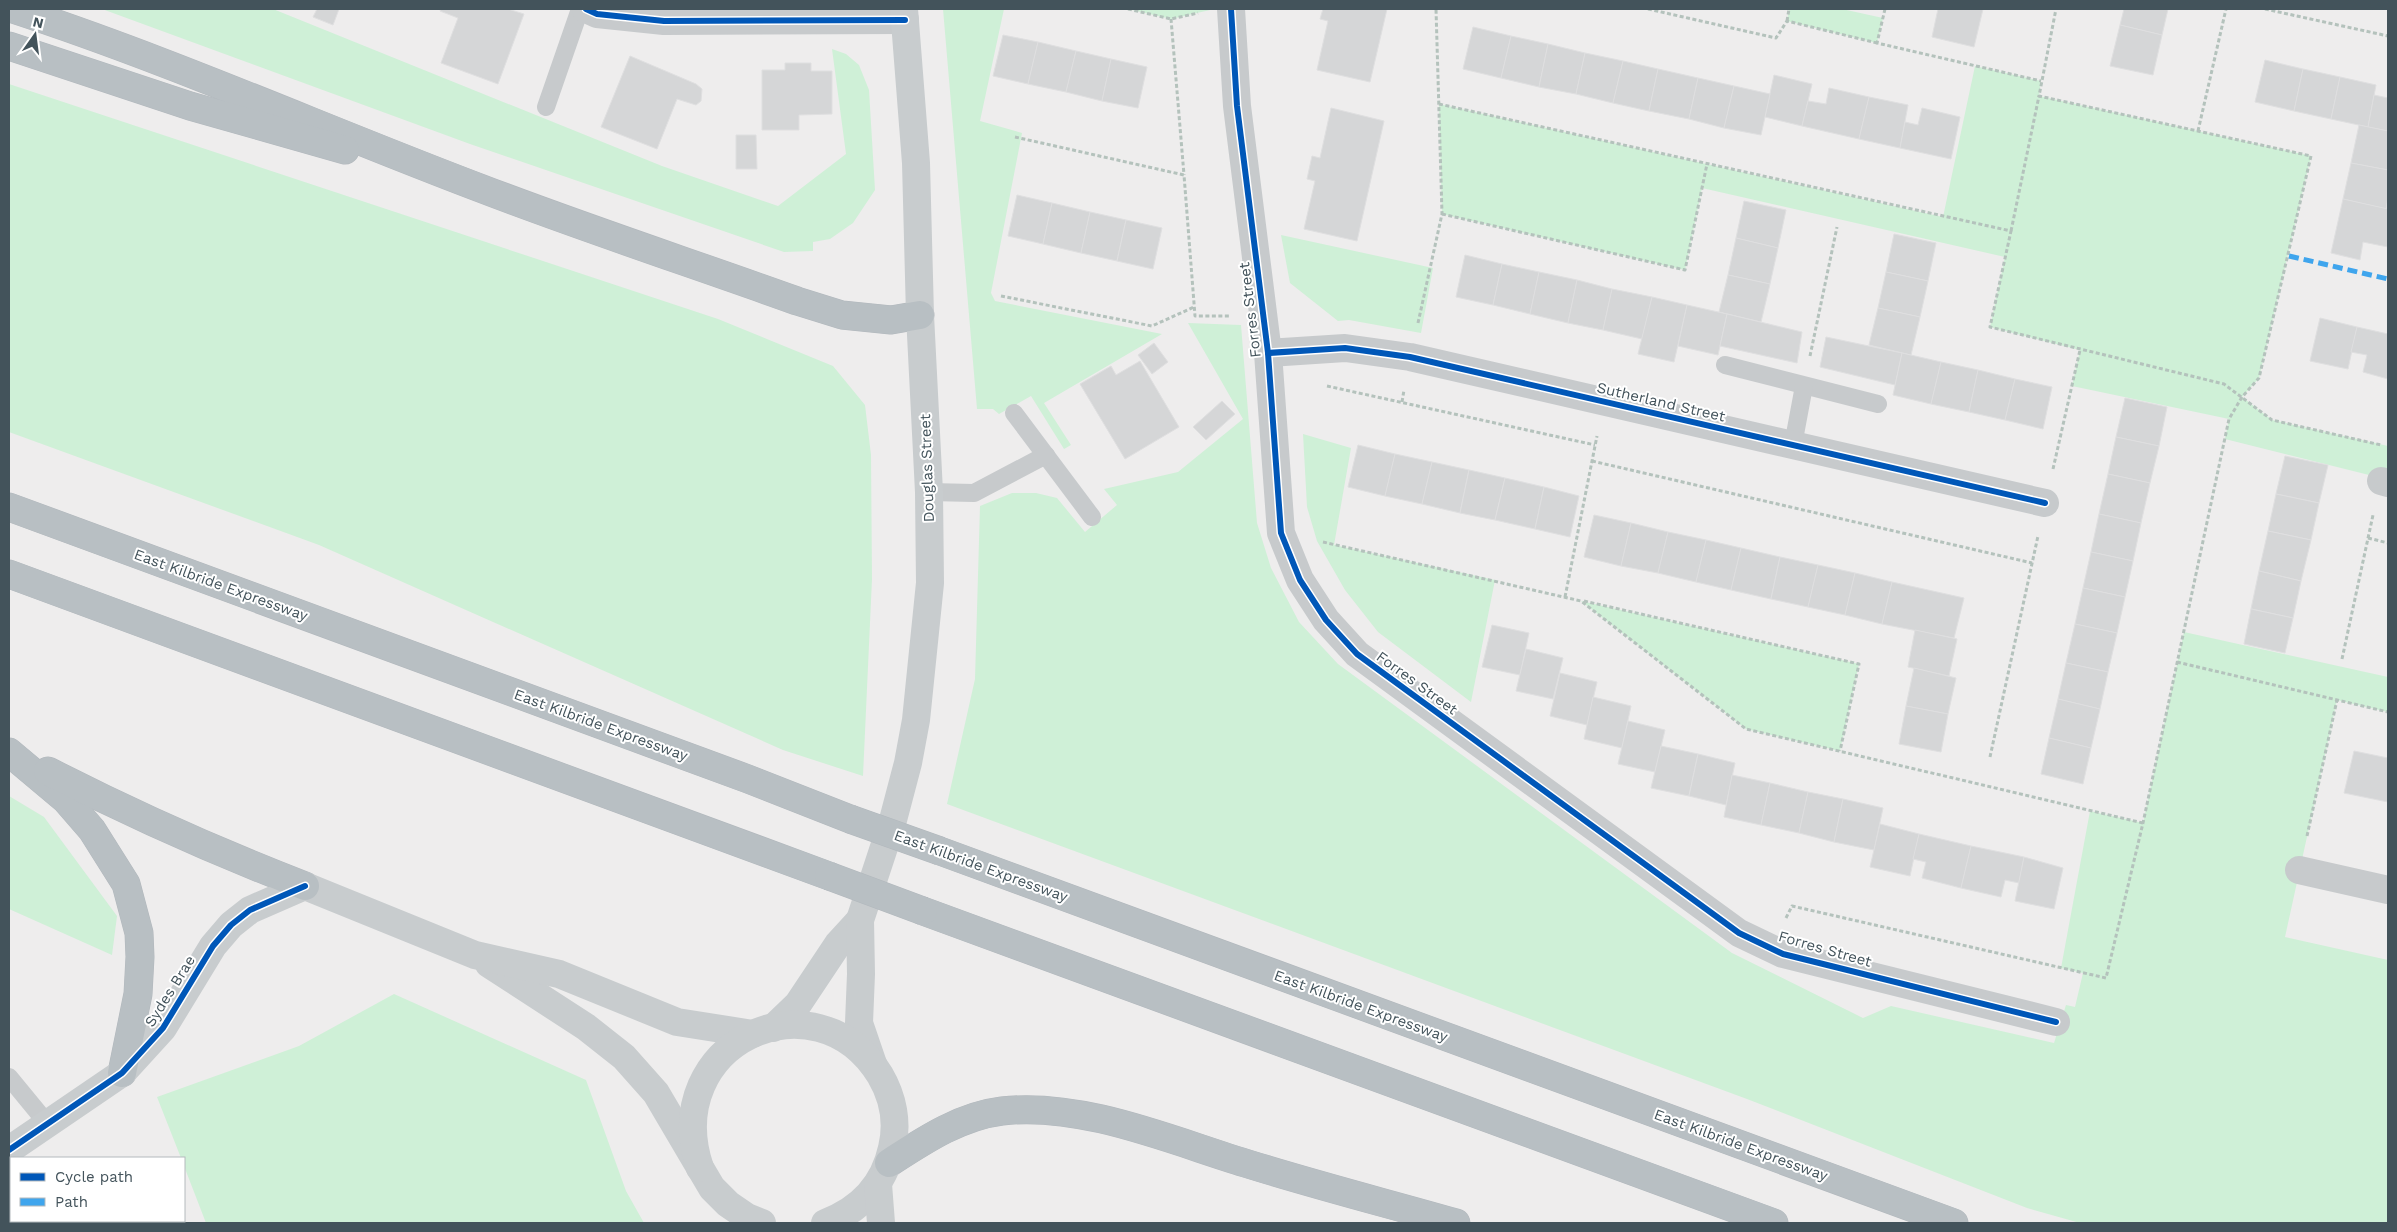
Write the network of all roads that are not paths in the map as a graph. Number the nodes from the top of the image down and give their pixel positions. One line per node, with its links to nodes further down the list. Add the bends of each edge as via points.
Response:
1 (13, 9): 8 (highway, via 198,74)
2 (580, 9): 7 (lane)
3 (586, 9): 5 (street, via 597,14 664,21)
4 (1231, 9): 10 (street, Forres Street, via 1237,106)
5 (904, 15): 9 (main road, Douglas Street, via 916,163)
6 (9, 46): 8 (highway, via 190,106)
7 (546, 107)
8 (481, 189): 9 (highway, via 842,315 891,320)
9 (920, 315): 17 (main road, Douglas Street)
10 (1268, 353): 15 (street, Sutherland Street, via 1345,348 1410,357); 28 (street, Forres Street, via 1281,533 1300,580 1326,620 1357,654 1739,933 1783,954)
11 (1725, 365): 12 (lane)
12 (1804, 386): 13 (lane); 15 (lane)
13 (1878, 404)
14 (1014, 413): 16 (lane)
15 (1793, 445): 18 (street, Sutherland Street)
16 (1046, 455): 17 (lane, via 974,493); 20 (lane)
17 (929, 492): 26 (main road, Douglas Street, via 930,583 916,720 893,820)
18 (2045, 503)
19 (9, 507): 42 (highway, East Kilbride Expressway, bridge)
20 (1092, 517)
21 (9, 574): 41 (highway, bridge)
22 (9, 752): 24 (highway, via 140,817); 31 (highway, via 66,800 92,830 126,884 139,933 140,957 138,994)
23 (2300, 870): 25 (street)
24 (305, 886): 27 (main road); 31 (main road, Sydes Brae, via 250,910 231,925 213,946 163,1028)
25 (2388, 890)
26 (860, 920): 29 (main road, Douglas Street, via 838,944 798,1004); 30 (main road, Douglas Street, via 859,1023)
27 (475, 955): 29 (main road, via 559,974 677,1022); 35 (main road, via 586,1027 624,1057 656,1093)
28 (2056, 1022)
29 (763, 1031): 30 (main road, via 791,1025 810,1026 845,1039); 35 (main road, via 737,1042 723,1053 699,1090 692,1116 692,1133)
30 (873, 1064): 36 (main road, via 887,1086 894,1112 895,1137)
31 (122, 1073): 33 (main road, Sydes Brae)
32 (9, 1077): 33 (lane)
33 (46, 1122): 34 (main road, Sydes Brae)
34 (9, 1150)
35 (700, 1168): 37 (main road, via 712,1188 728,1204)
36 (883, 1174): 38 (main road, via 866,1198 852,1210); 39 (main road); 40 (highway, via 931,1136 966,1120 1000,1112 1030,1110 1087,1117 1164,1137)
37 (753, 1221)
38 (825, 1223)
39 (881, 1223)
40 (1456, 1223)
41 (1774, 1223)
42 (1954, 1223)

